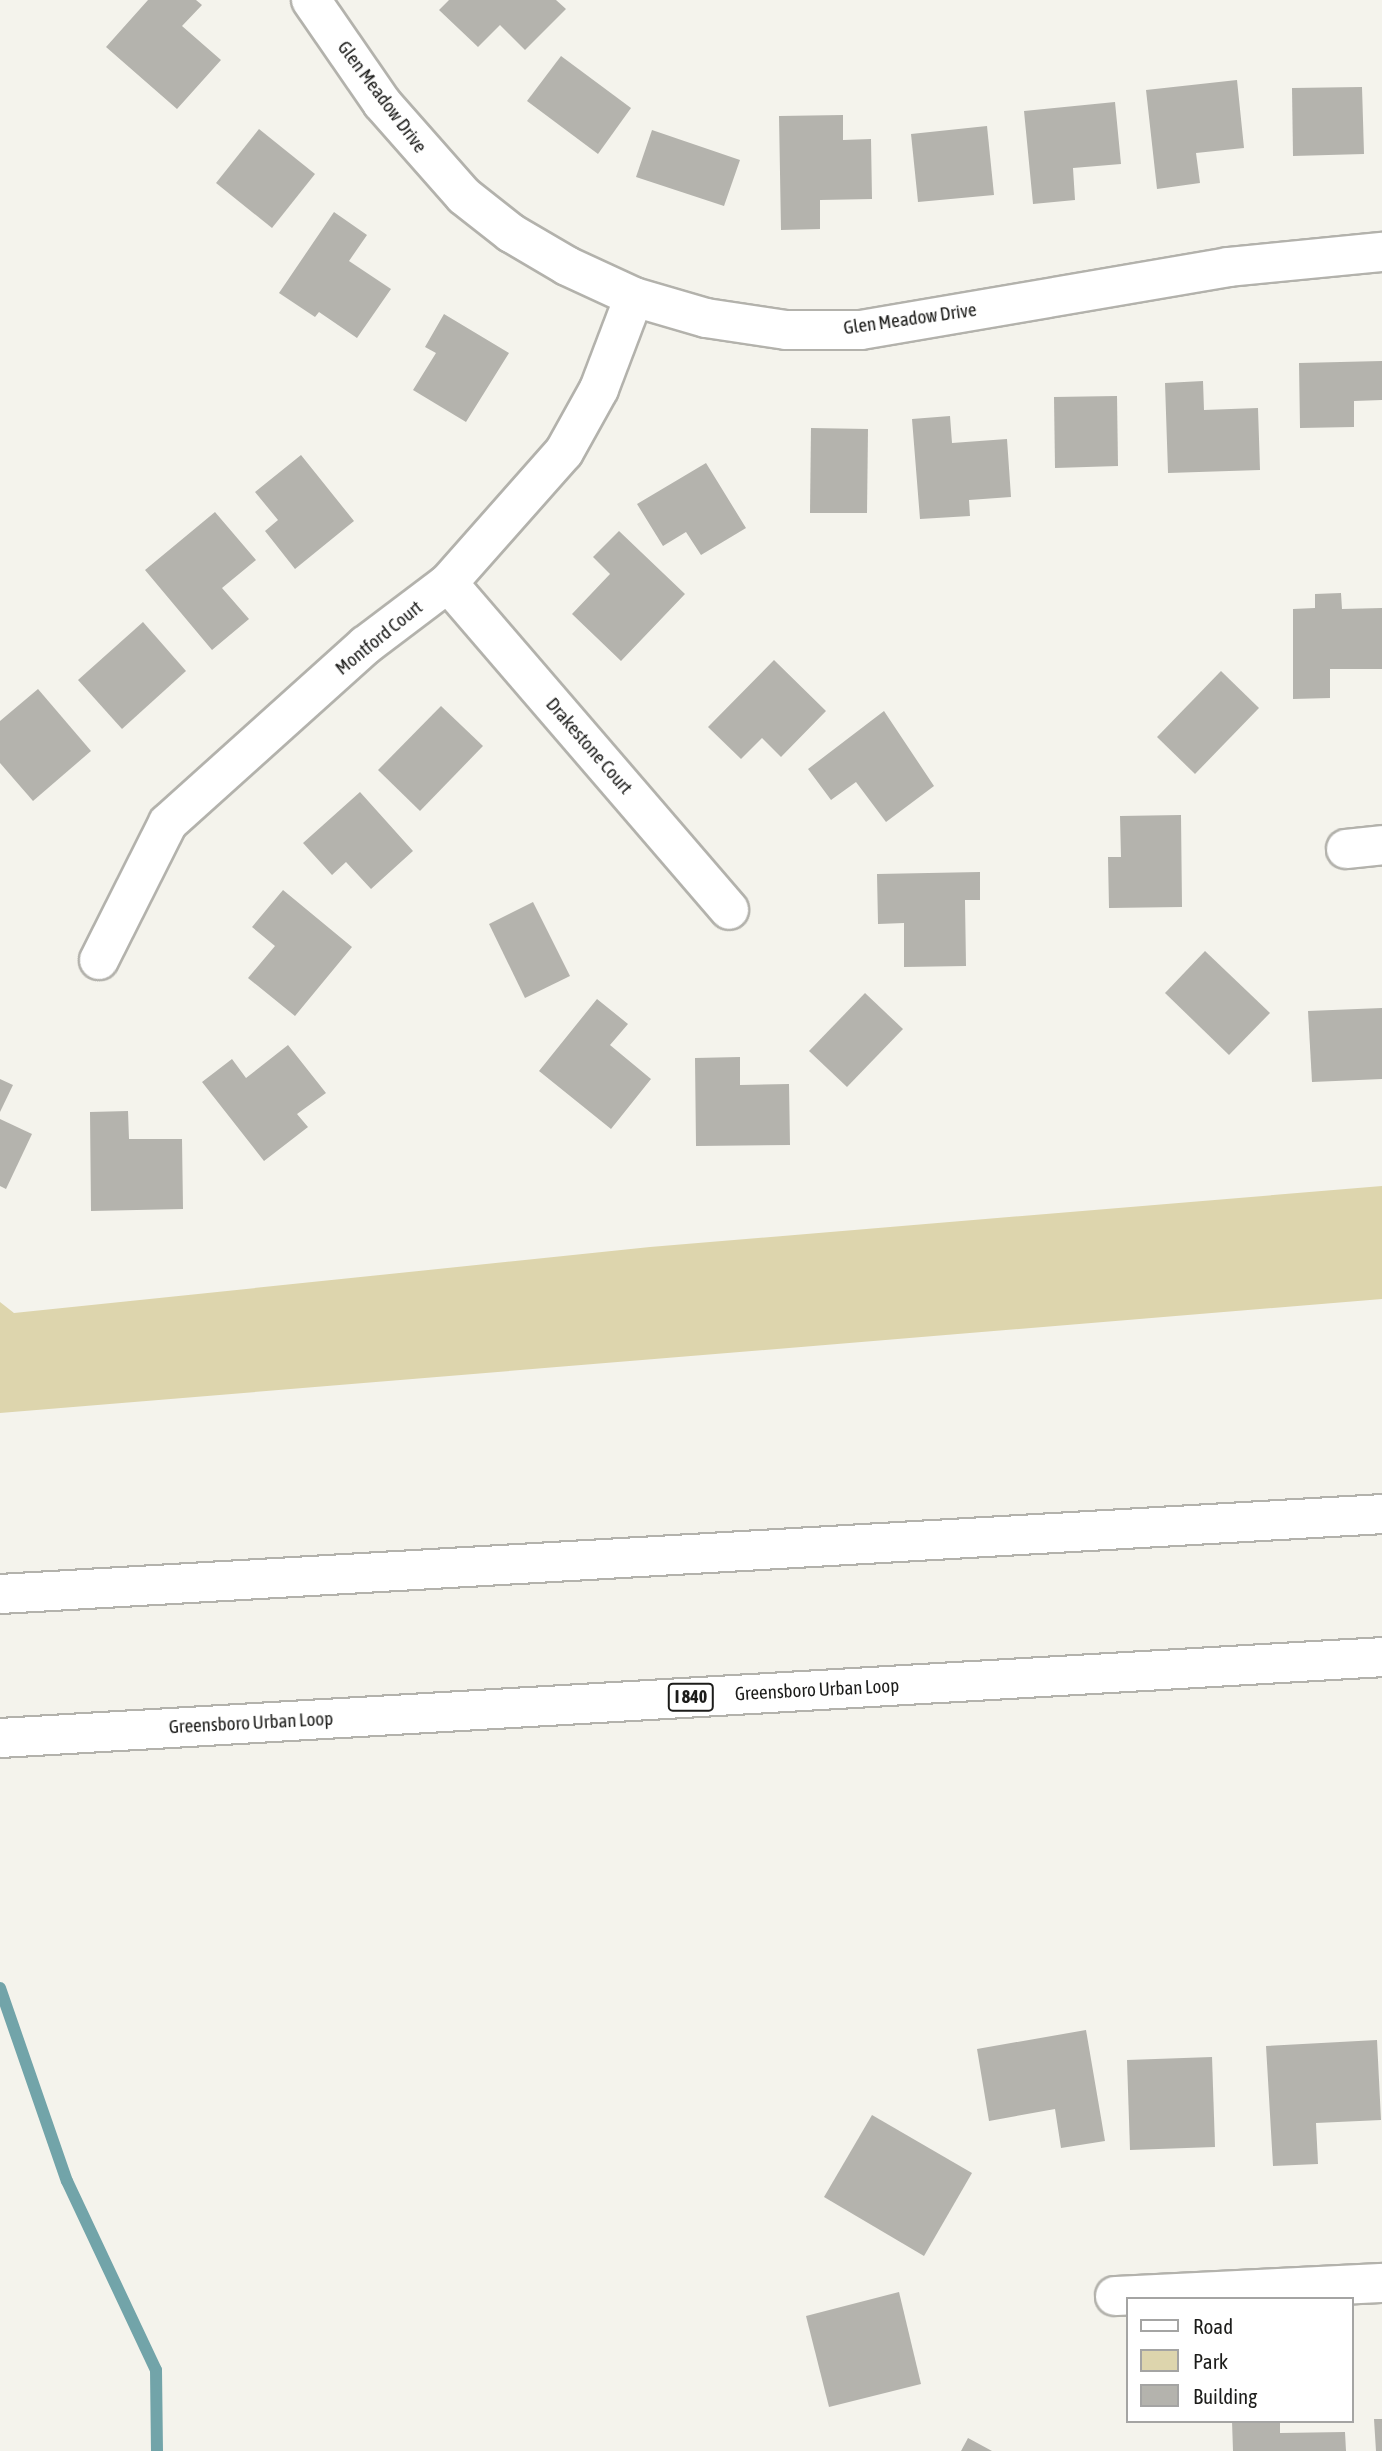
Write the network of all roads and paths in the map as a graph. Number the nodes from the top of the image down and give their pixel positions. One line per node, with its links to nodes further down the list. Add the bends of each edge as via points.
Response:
1 (329, 8): 3 (main road, Glen Meadow Drive, via 390,113 464,196 522,240)
2 (1382, 252): 3 (main road, Glen Meadow Drive, via 1228,267 861,330 786,330 720,320)
3 (634, 297): 4 (main road, Montford Court, via 599,389 564,452)
4 (448, 583): 5 (main road, Drakestone Court); 6 (main road, Montford Court, via 366,645 168,823)
5 (729, 910)
6 (99, 960)
7 (1382, 1514): 8 (main road)
8 (0, 1594)
9 (1382, 1657): 10 (main road, Greensboro Urban Loop / I 840)
10 (0, 1738)
11 (1382, 2283): 12 (main road)
12 (1115, 2296)

